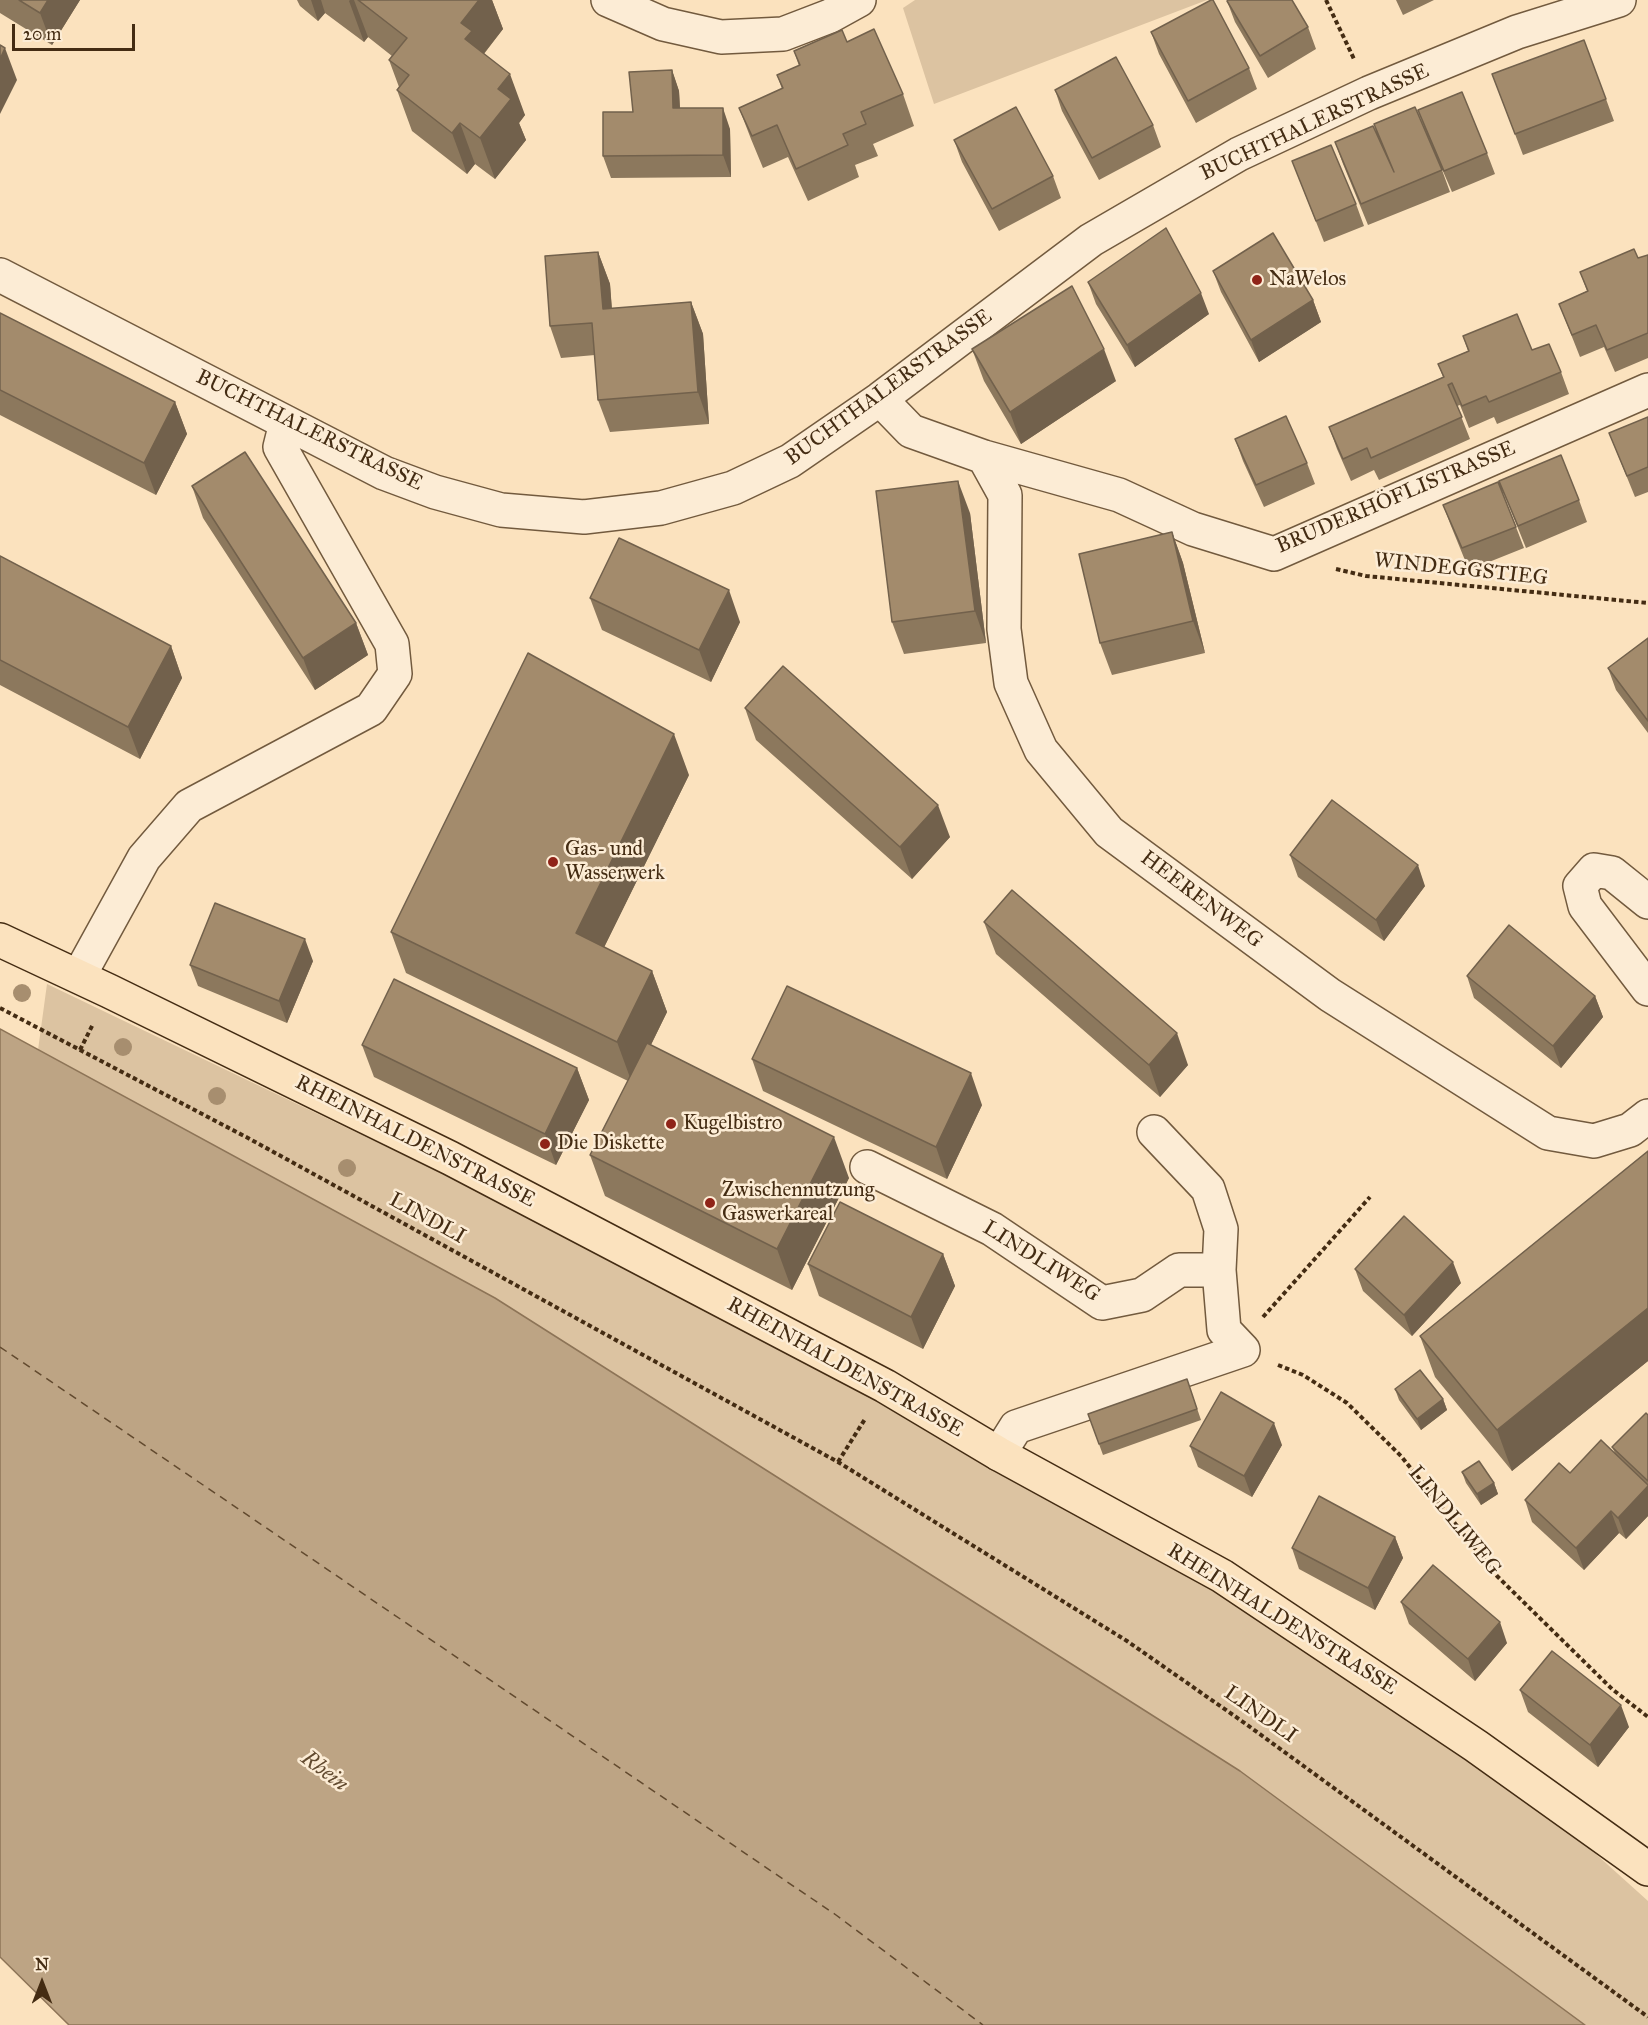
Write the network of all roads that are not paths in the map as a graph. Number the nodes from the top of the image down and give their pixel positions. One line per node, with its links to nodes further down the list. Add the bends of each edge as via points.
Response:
1 (608, 0): 2 (street, via 663,24 721,37 783,34)
2 (859, 0)
3 (1619, 0): 6 (street, BUCHTHALERSTRASSE, via 1517,33 1369,93 1239,154 1091,240)
4 (0, 275): 7 (street, BUCHTHALERSTRASSE)
5 (1648, 390): 8 (street, BRUDERHÖFLISTRASSE, via 1274,554 1192,529 1119,495)
6 (879, 399): 7 (street, BUCHTHALERSTRASSE, via 790,461 733,488 660,508 584,517 501,510 435,492 384,473); 8 (street, BRUDERHÖFLISTRASSE, via 910,431)
7 (286, 423): 11 (street, via 280,447 392,644 395,674 371,709 189,806 144,858)
8 (984, 457): 13 (street, HEERENWEG, via 1005,495 1004,629 1011,683 1041,750 1109,832 1330,995 1548,1133 1594,1141 1630,1130)
9 (1648, 902): 12 (street, via 1612,873 1593,870 1580,886 1585,906)
10 (0, 940): 11 (main road, RHEINHALDENSTRASSE)
11 (79, 976): 17 (main road, RHEINHALDENSTRASSE, via 450,1158 885,1386)
12 (1648, 989)
13 (1648, 1116)
14 (1154, 1132): 16 (street, via 1208,1190 1221,1229)
15 (867, 1167): 16 (street, LINDLIWEG, via 993,1229 1102,1303 1142,1295 1179,1270)
16 (1219, 1270): 17 (street, via 1224,1330 1243,1350 1016,1427)
17 (999, 1454): 18 (main road, RHEINHALDENSTRASSE, via 1222,1576 1476,1746)
18 (1648, 1869)

